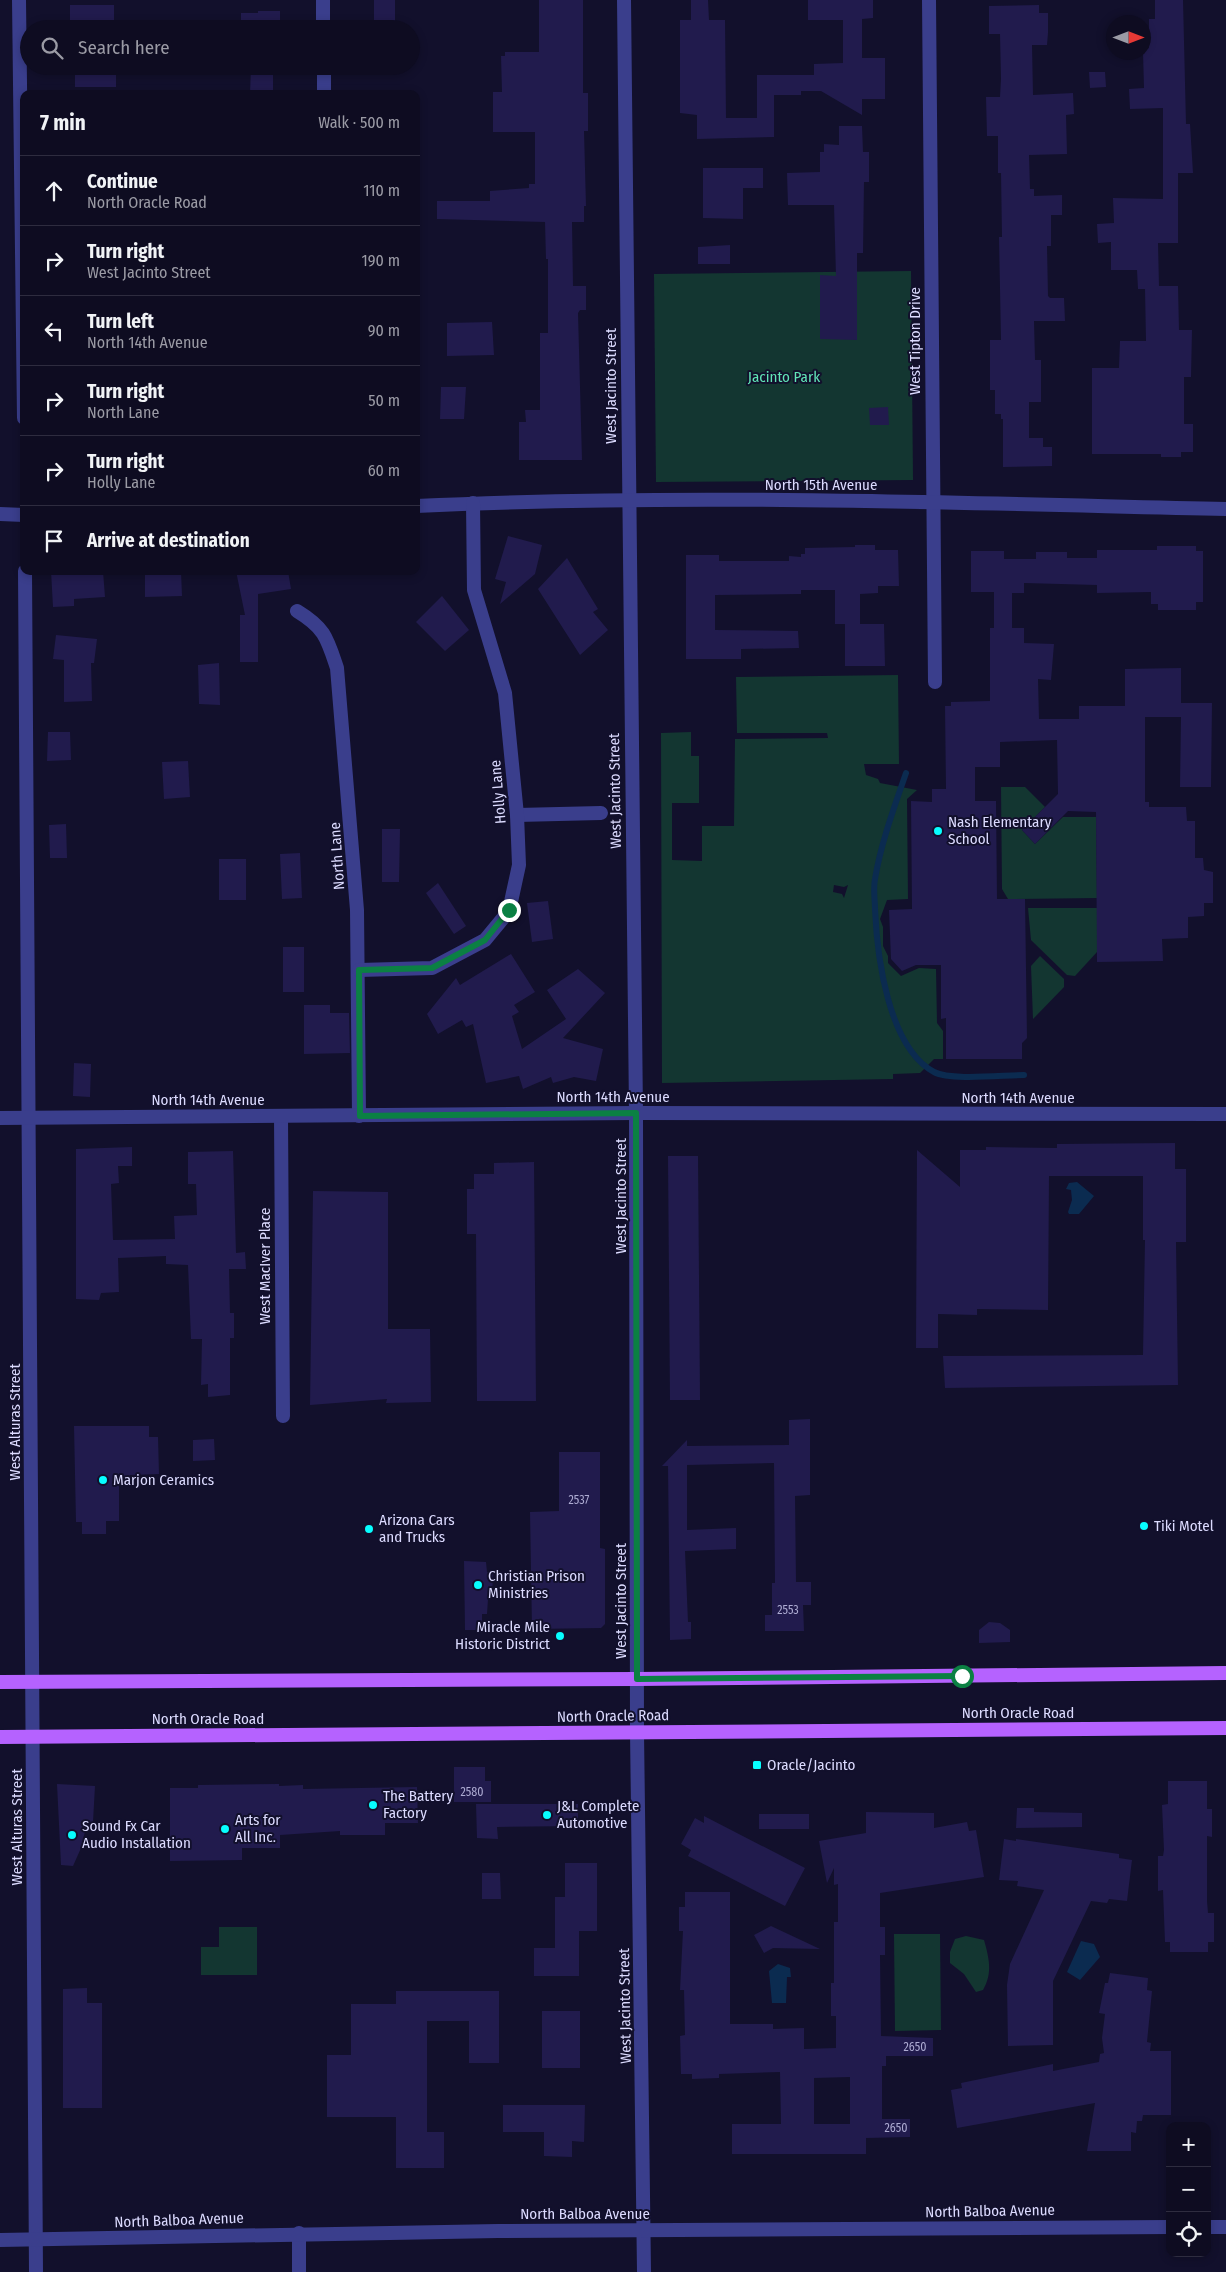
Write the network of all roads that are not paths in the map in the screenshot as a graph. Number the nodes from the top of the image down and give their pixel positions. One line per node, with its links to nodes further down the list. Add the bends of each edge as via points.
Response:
1 (19, 0): 7 (street)
2 (323, 0): 5 (street)
3 (624, 0): 9 (street, West Jacinto Street)
4 (929, 0): 10 (street, West Tipton Drive)
5 (323, 20)
6 (324, 75): 8 (street)
7 (20, 90)
8 (324, 90)
9 (628, 501): 10 (street, North 15th Avenue); 11 (street, North 15th Avenue); 22 (street, West Jacinto Street)
10 (932, 501): 13 (street, North 15th Avenue); 18 (street, West Tipton Drive)
11 (473, 503): 12 (street, North 15th Avenue); 20 (street, Holly Lane, via 474,590 505,693)
12 (420, 506)
13 (1226, 509)
14 (0, 514): 15 (street)
15 (20, 515)
16 (25, 575): 27 (street, West Alturas Street)
17 (297, 610): 21 (street, North Lane, via 314,621 326,636 337,668)
18 (935, 682)
19 (601, 813): 20 (street)
20 (517, 815): 21 (street, Holly Lane, via 519,865 509,910 485,940 432,968)
21 (359, 970): 25 (street, North Lane)
22 (636, 1113): 23 (street, North 14th Avenue); 25 (street, North 14th Avenue); 30 (street, West Jacinto Street)
23 (1226, 1114)
24 (281, 1116): 25 (street, North 14th Avenue); 27 (street, North 14th Avenue); 28 (street, West MacIver Place)
25 (360, 1116)
26 (0, 1118): 27 (street, North 14th Avenue)
27 (29, 1119): 32 (street, West Alturas Street)
28 (283, 1416)
29 (1226, 1673): 30 (main road)
30 (637, 1679): 32 (main road); 34 (street, West Jacinto Street)
31 (0, 1682): 32 (main road)
32 (33, 1682): 36 (street, West Alturas Street)
33 (1226, 1728): 34 (main road, North Oracle Road)
34 (637, 1732): 36 (main road, North Oracle Road); 40 (street, West Jacinto Street)
35 (0, 1736): 36 (main road, North Oracle Road)
36 (32, 1736): 43 (street, West Alturas Street)
37 (1166, 2227): 40 (street, North Balboa Avenue)
38 (1211, 2227): 39 (street)
39 (1226, 2227)
40 (644, 2229): 41 (street, North Balboa Avenue); 46 (street, West Jacinto Street)
41 (299, 2233): 43 (street, North Balboa Avenue); 45 (street)
42 (0, 2240): 43 (street, North Balboa Avenue)
43 (36, 2240): 44 (street, West Alturas Street)
44 (36, 2272)
45 (299, 2272)
46 (644, 2272)

